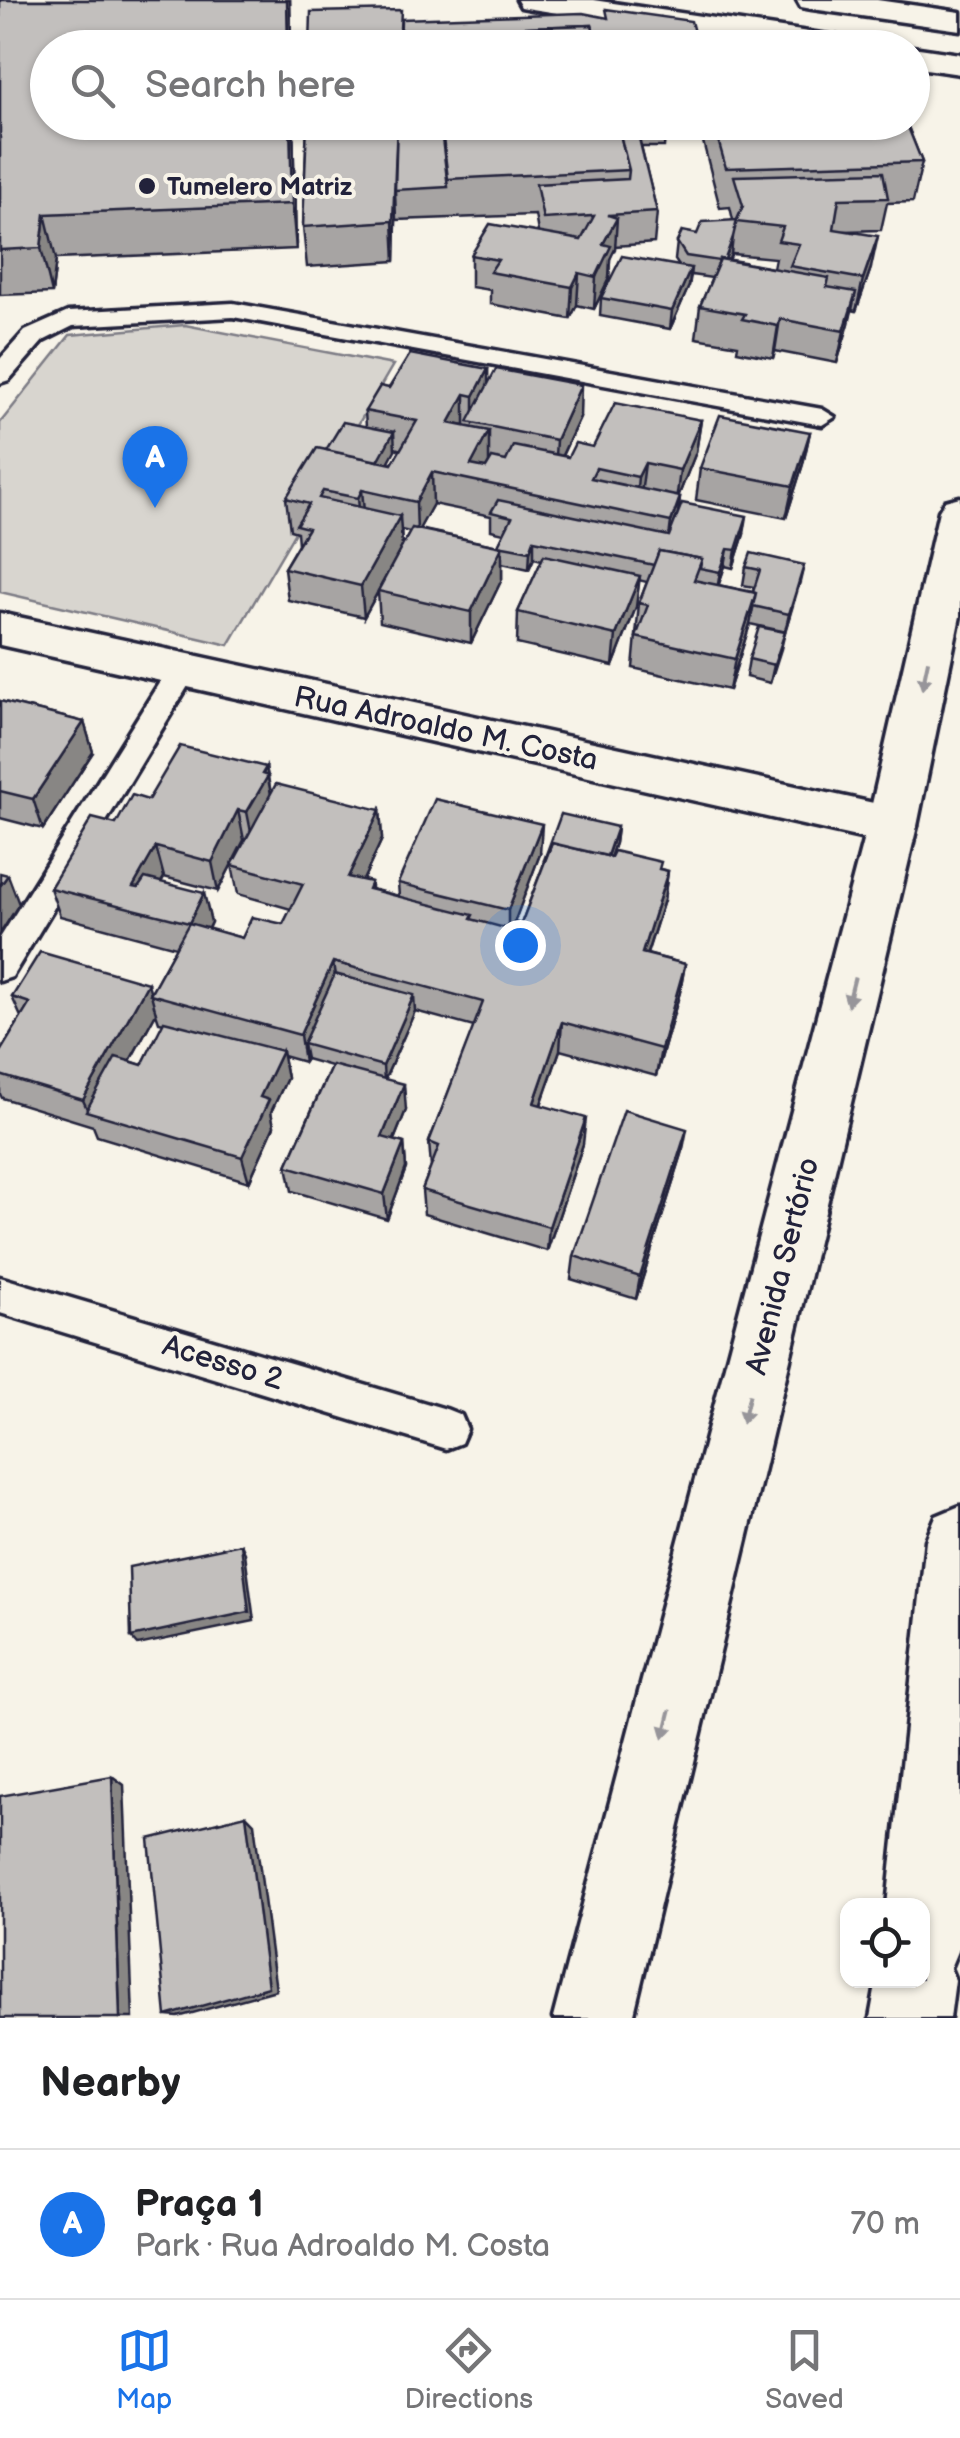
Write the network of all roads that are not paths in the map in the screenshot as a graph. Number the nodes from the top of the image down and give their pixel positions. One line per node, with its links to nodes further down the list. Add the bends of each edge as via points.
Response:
1 (532, 0): 4 (main road)
2 (812, 0): 3 (main road)
3 (960, 21)
4 (730, 30)
5 (930, 60): 6 (main road)
6 (960, 64)
7 (0, 375): 8 (lane, via 34,336 68,319 233,310)
8 (822, 417)
9 (960, 512): 12 (main road, Avenida Sertório, one-way to 12)
10 (0, 629): 11 (main road, Rua Adroaldo M. Costa)
11 (182, 670): 12 (main road, Rua Adroaldo M. Costa); 13 (lane)
12 (892, 826): 19 (main road, Avenida Sertório, one-way to 19)
13 (0, 967)
14 (0, 1295): 15 (lane, Acesso 2)
15 (446, 1429)
16 (958, 1566): 17 (main road)
17 (926, 1898)
18 (915, 1988): 20 (main road)
19 (593, 2018)
20 (910, 2018)

